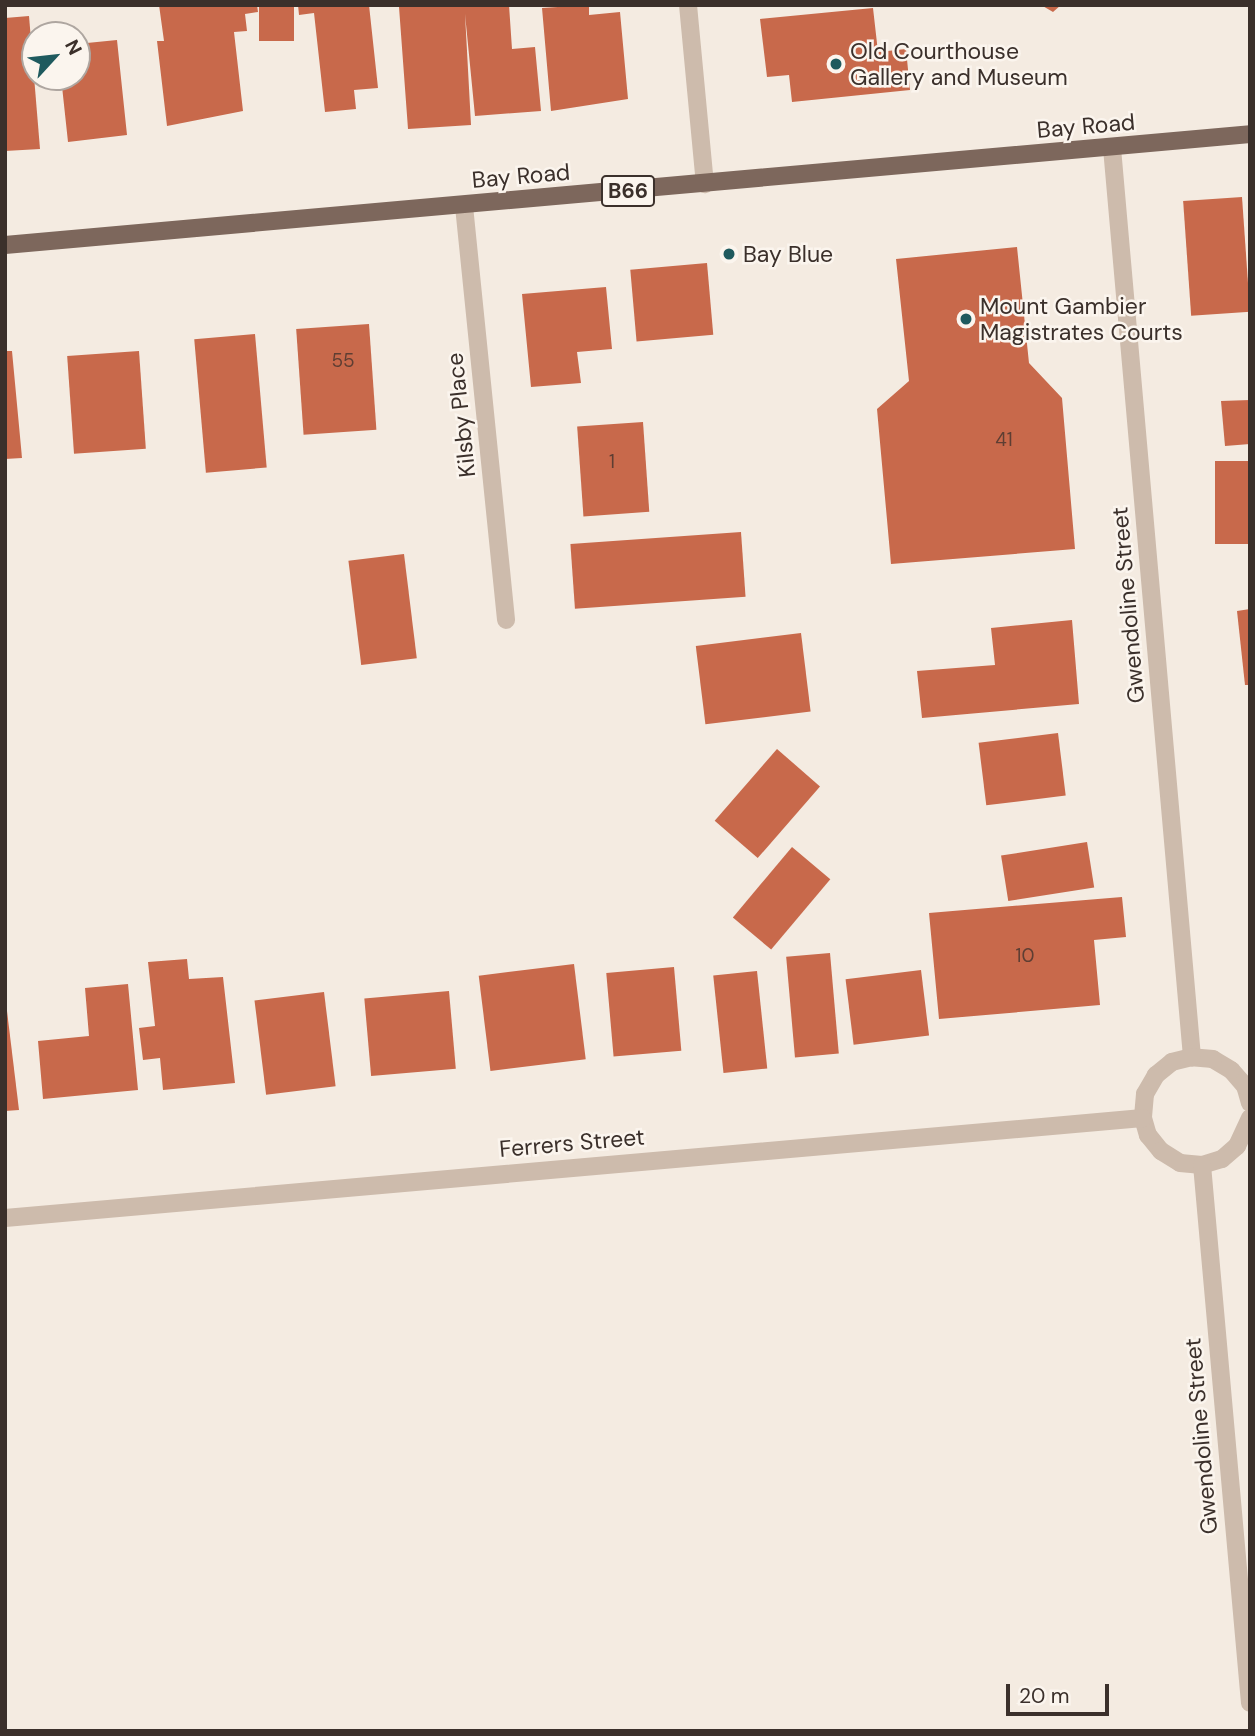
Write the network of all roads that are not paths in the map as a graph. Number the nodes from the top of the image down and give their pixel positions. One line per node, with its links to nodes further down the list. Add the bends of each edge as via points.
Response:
1 (688, 5): 4 (street)
2 (1250, 134): 3 (main road, Bay Road / B66)
3 (1112, 148): 4 (main road, Bay Road / B66); 8 (street, Gwendoline Street)
4 (705, 184): 5 (main road, Bay Road / B66)
5 (464, 206): 6 (main road, Bay Road / B66); 7 (street, Kilsby Place)
6 (5, 245)
7 (506, 620)
8 (1192, 1057): 9 (street, via 1213,1059 1231,1070 1245,1086); 10 (street, via 1172,1062 1156,1075 1145,1094)
9 (1250, 1103)
10 (1143, 1118): 12 (street, via 1148,1135 1161,1151 1180,1163); 13 (street, Ferrers Street)
11 (1250, 1118): 12 (street, via 1237,1146 1222,1159)
12 (1202, 1165): 14 (street, Gwendoline Street)
13 (5, 1217)
14 (1250, 1703)

